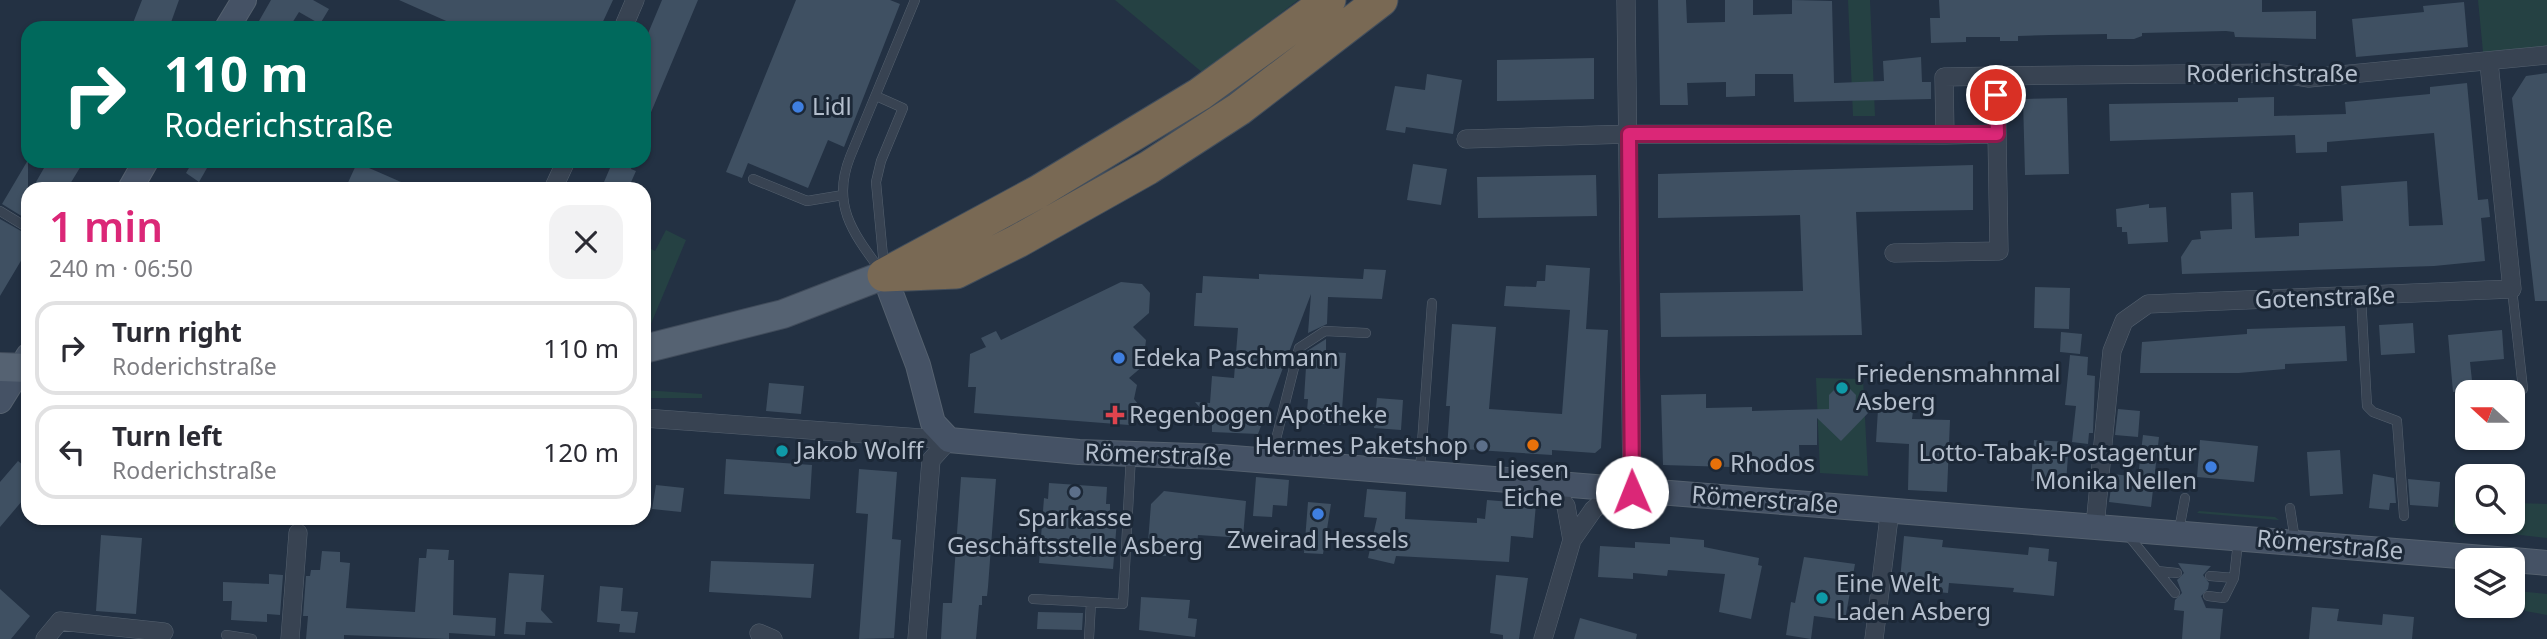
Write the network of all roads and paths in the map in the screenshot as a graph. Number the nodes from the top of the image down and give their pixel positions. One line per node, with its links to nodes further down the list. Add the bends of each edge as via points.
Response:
1 (243, 0): 7 (street)
2 (635, 0): 8 (street)
3 (915, 0): 12 (lane)
4 (1329, 0): 22 (highway, via 1200,94 1038,192)
5 (1381, 0): 22 (highway, via 1239,109 1148,168 1018,241 956,272)
6 (1626, 0): 13 (street)
7 (231, 21)
8 (626, 21)
9 (2547, 55): 10 (street, Roderichstraße)
10 (2489, 63): 11 (street, Roderichstraße, via 2309,78 2276,74); 23 (street)
11 (1996, 76): 14 (street); 15 (street, Roderichstraße, via 1944,77)
12 (876, 96): 18 (lane, via 845,170); 22 (lane, via 903,107 876,182)
13 (1629, 134): 15 (street); 16 (street); 37 (street)
14 (1997, 134): 15 (street); 21 (street, via 1998,251)
15 (1945, 135)
16 (1466, 139)
17 (753, 179): 18 (lane, via 807,201)
18 (843, 195): 22 (lane, via 851,230)
19 (0, 211): 20 (lane)
20 (21, 224)
21 (1894, 253)
22 (884, 275): 27 (main road, via 783,314); 32 (street, via 918,365 933,424)
23 (2512, 289): 24 (street, Gotenstraße); 29 (lane)
24 (2361, 296): 41 (lane, via 2367,405 2372,412 2397,421); 42 (street, Gotenstraße, via 2148,304 2124,321 2112,351)
25 (1432, 303): 35 (lane)
26 (1366, 332): 34 (lane, via 1325,331 1299,348)
27 (651, 347)
28 (19, 365): 30 (street)
29 (2522, 380)
30 (0, 401)
31 (651, 419): 32 (street, Römerstraße)
32 (948, 440): 33 (street, Römerstraße); 65 (street, via 931,460)
33 (1131, 453): 34 (street, Römerstraße); 59 (lane, via 1123,604)
34 (1270, 461): 35 (street, Römerstraße)
35 (1420, 472): 36 (street, Römerstraße)
36 (1550, 484): 37 (street, Römerstraße); 47 (street, via 1566,506)
37 (1624, 491): 40 (street, Römerstraße); 47 (street, via 1593,510)
38 (2185, 498): 45 (lane)
39 (2290, 508): 48 (lane)
40 (1890, 509): 42 (street, Römerstraße); 68 (street)
41 (2404, 516)
42 (2095, 526): 43 (street, Römerstraße)
43 (2122, 528): 45 (street, Römerstraße); 52 (lane)
44 (298, 533): 64 (street)
45 (2178, 533): 46 (street, Römerstraße)
46 (2238, 538): 48 (street, Römerstraße); 55 (lane)
47 (1572, 540): 67 (street)
48 (2296, 542): 49 (street, Römerstraße)
49 (2455, 555)
50 (2525, 561): 51 (street, Römerstraße)
51 (2547, 563)
52 (2157, 571): 53 (lane); 56 (lane)
53 (2177, 573)
54 (2210, 576): 55 (lane)
55 (2234, 578): 57 (lane, via 2224,598)
56 (2175, 593)
57 (2207, 596)
58 (1034, 599): 59 (lane)
59 (1091, 602): 66 (lane)
60 (164, 632): 62 (street, via 60,621)
61 (226, 635): 63 (lane)
62 (45, 639)
63 (252, 639)
64 (290, 639)
65 (917, 639)
66 (1089, 639)
67 (1544, 639)
68 (1874, 639)

